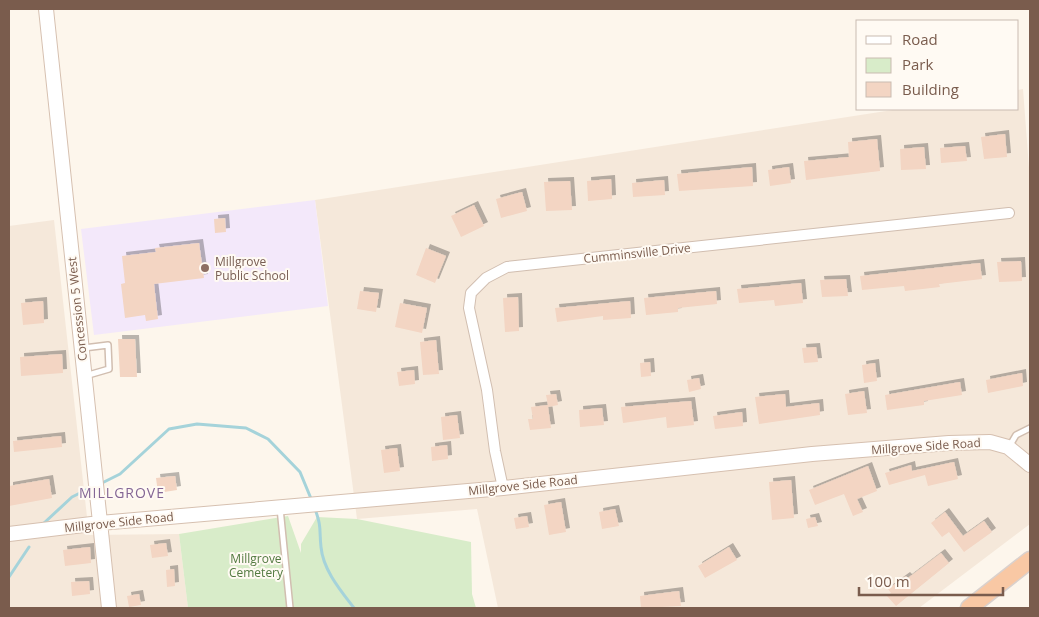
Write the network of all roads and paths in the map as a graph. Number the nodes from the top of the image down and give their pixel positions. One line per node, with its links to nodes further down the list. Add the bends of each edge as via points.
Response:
1 (46, 9): 3 (main road, Concession 5 West)
2 (1009, 214): 8 (street, Cumminsville Drive, via 507,267 486,278 471,293 470,308)
3 (81, 348): 4 (main road, Concession 5 West); 4 (lane, via 108,345 109,369)
4 (84, 376): 10 (main road, Concession 5 West)
5 (1030, 428): 6 (lane, via 1016,435)
6 (1008, 447): 7 (main road, Millgrove Side Road); 8 (main road, Millgrove Side Road, via 990,442 949,443 812,454)
7 (1030, 465)
8 (503, 488): 9 (main road, Millgrove Side Road)
9 (280, 507): 10 (main road, Millgrove Side Road); 14 (lane)
10 (100, 523): 11 (main road, Millgrove Side Road); 13 (main road, Concession 5 West)
11 (9, 534)
12 (1030, 560): 15 (highway)
13 (109, 608)
14 (290, 608)
15 (969, 608)

